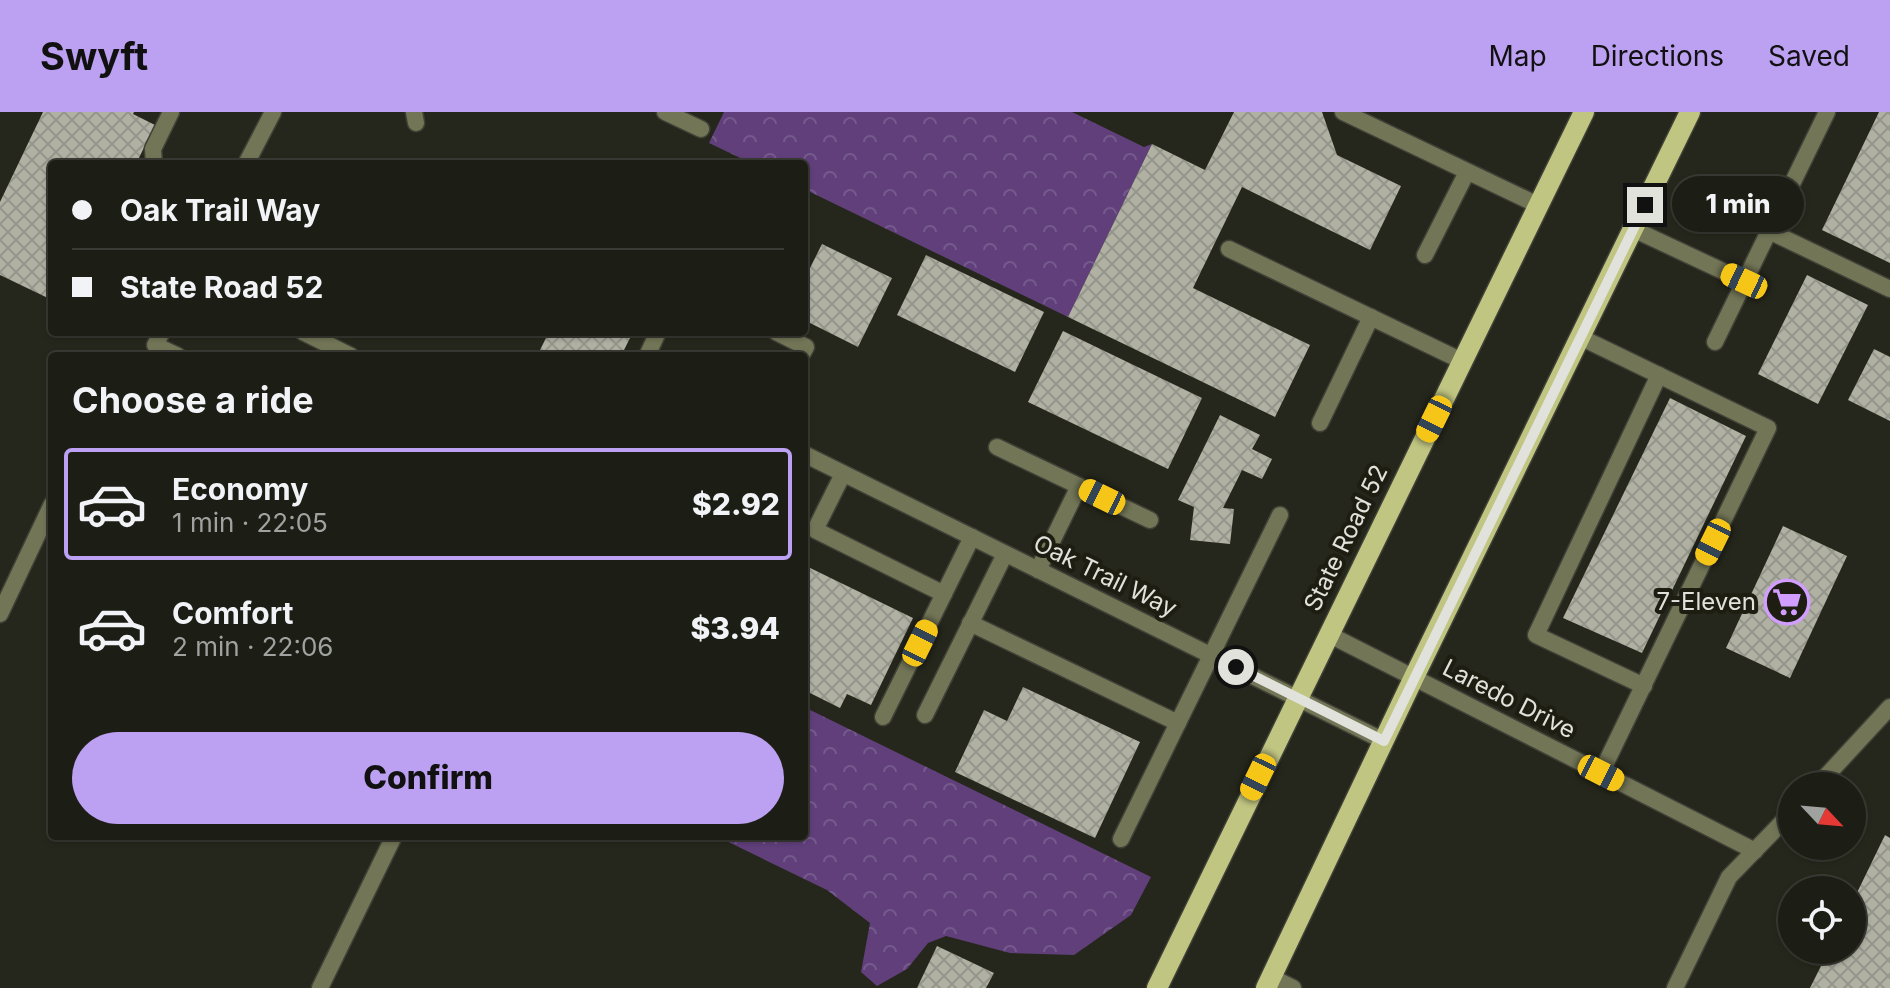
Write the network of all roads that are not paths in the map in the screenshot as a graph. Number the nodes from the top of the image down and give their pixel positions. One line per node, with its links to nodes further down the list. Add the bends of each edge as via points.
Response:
1 (171, 112): 9 (street, via 153,149)
2 (273, 112): 10 (street)
3 (665, 112): 8 (street)
4 (1343, 112): 11 (street)
5 (1690, 112): 13 (main road)
6 (1827, 112): 14 (street)
7 (1577, 114): 12 (main road, State Road 52)
8 (701, 129)
9 (154, 160)
10 (248, 160)
11 (1467, 172): 12 (street); 16 (street)
12 (1538, 205): 28 (main road, State Road 52)
13 (1633, 229): 17 (street); 22 (main road)
14 (1769, 231): 17 (street); 18 (street)
15 (1229, 249): 19 (street)
16 (1425, 255)
17 (1744, 281): 24 (street)
18 (1890, 289)
19 (1371, 317): 28 (street); 30 (street)
20 (311, 336): 26 (street)
21 (784, 336): 27 (street, via 806,347)
22 (1580, 337): 29 (street); 46 (main road)
23 (158, 338): 25 (street)
24 (1715, 342)
25 (174, 352)
26 (343, 352)
27 (803, 352)
28 (1462, 361): 44 (main road, State Road 52)
29 (1659, 375): 47 (street, via 1536,635); 47 (street, via 1768,428)
30 (1320, 423)
31 (997, 447): 34 (street)
32 (808, 456): 33 (street, Oak Trail Way)
33 (843, 474): 38 (street, Oak Trail Way); 41 (street, via 815,530)
34 (1079, 486): 37 (street); 40 (street)
35 (48, 512): 42 (street)
36 (1280, 515): 45 (street)
37 (1150, 520)
38 (972, 537): 39 (street, Oak Trail Way); 41 (street)
39 (1005, 554): 40 (street, Oak Trail Way); 43 (street)
40 (1038, 570): 45 (street, Oak Trail Way)
41 (944, 594): 51 (street)
42 (0, 614)
43 (970, 623): 50 (street); 52 (street)
44 (1328, 634): 46 (street, Laredo Drive); 48 (main road, State Road 52)
45 (1211, 655): 48 (street, Oak Trail Way); 52 (street)
46 (1414, 677): 53 (main road); 55 (street, Laredo Drive)
47 (1644, 686): 55 (street)
48 (1296, 697): 53 (street, Oak Trail Way); 62 (main road, State Road 52)
49 (1890, 707): 54 (street)
50 (925, 715)
51 (883, 717)
52 (1178, 723): 57 (street)
53 (1384, 741): 60 (main road)
54 (1830, 772)
55 (1601, 773): 59 (street, Laredo Drive)
56 (1778, 827): 59 (street)
57 (1121, 839)
58 (392, 840): 61 (street)
59 (1755, 851): 64 (street, via 1729,877)
60 (1268, 982): 63 (street)
61 (320, 988)
62 (1157, 988)
63 (1293, 988)
64 (1675, 988)

